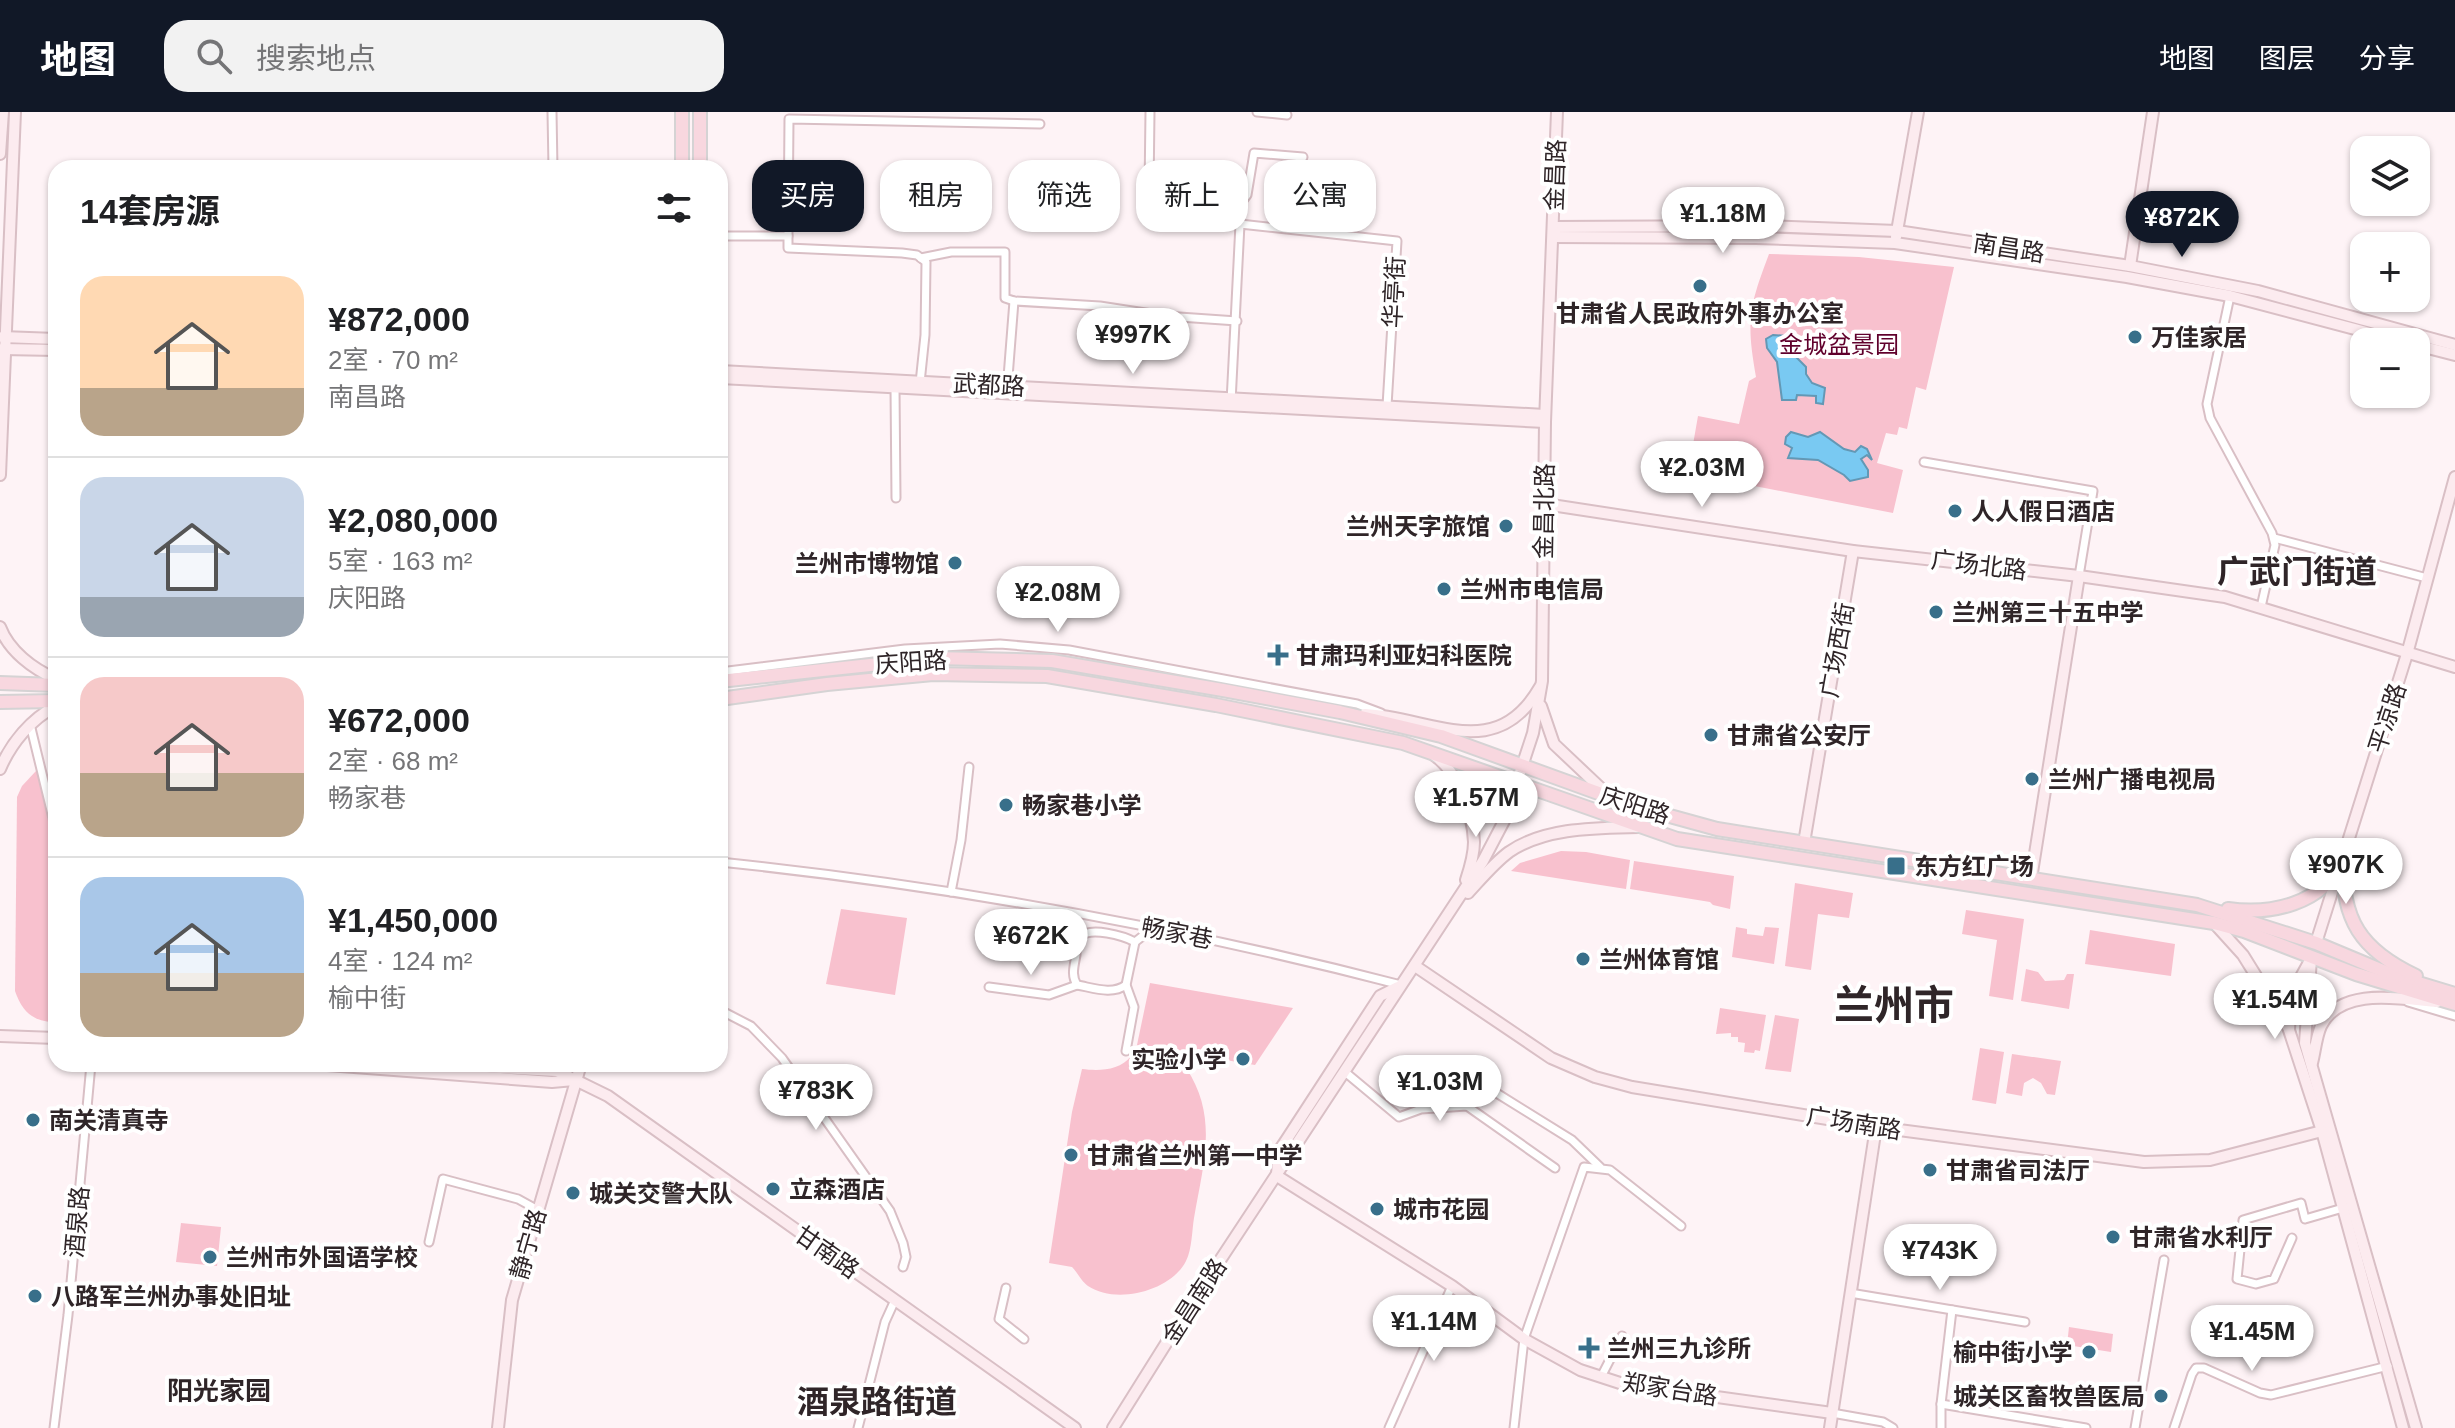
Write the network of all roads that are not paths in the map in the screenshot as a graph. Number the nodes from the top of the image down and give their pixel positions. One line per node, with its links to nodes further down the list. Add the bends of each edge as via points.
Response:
1 (3, 112): 14 (street)
2 (15, 112): 34 (street)
3 (552, 112): 16 (street)
4 (682, 112): 17 (main road)
5 (700, 112): 18 (main road)
6 (1150, 112): 19 (street)
7 (1257, 112): 12 (street)
8 (1557, 112): 23 (street, 金昌路)
9 (1911, 112): 26 (street)
10 (1918, 112): 26 (street)
11 (2153, 112): 28 (street)
12 (1287, 115)
13 (1040, 124): 25 (street, via 789,119)
14 (0, 154)
15 (1303, 157): 20 (street, via 1254,153)
16 (553, 160)
17 (682, 160)
18 (700, 160)
19 (1149, 160)
20 (1248, 189)
21 (1248, 225): 45 (street, 华亭街, via 1397,241)
22 (1240, 232): 31 (street)
23 (1553, 232): 26 (street, 南昌路); 46 (street, 金昌北路)
24 (728, 236): 25 (street)
25 (788, 236): 27 (street, via 788,248)
26 (1896, 237): 28 (street, 南昌路); 29 (street, 南昌路)
27 (921, 258): 30 (street, via 1005,252 1005,298); 41 (street, via 926,262)
28 (2130, 266): 35 (street, 南昌路, via 2258,291)
29 (2230, 296): 32 (street, 南昌路); 52 (street, via 2207,404)
30 (1014, 301): 31 (street); 43 (street)
31 (1237, 321): 44 (street)
32 (2351, 328)
33 (48, 340): 34 (street)
34 (3, 343): 36 (street); 48 (street)
35 (2455, 345)
36 (48, 349)
37 (2430, 349): 38 (street)
38 (2455, 355)
39 (728, 372): 41 (street, 武都路)
40 (728, 378): 42 (street, 武都路)
41 (920, 385): 42 (street, 武都路); 43 (street, 武都路)
42 (895, 388): 50 (street)
43 (1007, 390): 44 (street, 武都路)
44 (1231, 402): 45 (street, 武都路); 46 (street, 武都路)
45 (1387, 406): 46 (street, 武都路)
46 (1545, 418): 51 (street, 金昌北路)
47 (1924, 462): 54 (street, via 2093,491)
48 (0, 475)
49 (2455, 477): 55 (street, 平凉路)
50 (896, 498)
51 (1545, 504): 53 (street, 广场北路); 63 (street, 金昌北路)
52 (2274, 538): 55 (street); 56 (street)
53 (1853, 551): 54 (street, 广场北路); 81 (street, 广场西街)
54 (2079, 576): 56 (street, 广场北路); 84 (street)
55 (2427, 578): 58 (street, 平凉路)
56 (2261, 607): 58 (street, 广场北路)
57 (0, 627): 61 (street, via 9,643)
58 (2407, 654): 59 (street, 广场北路); 82 (street, 平凉路)
59 (2455, 667)
60 (728, 671): 72 (street, via 905,649 1000,644 1069,650 1230,679 1357,704)
61 (48, 674)
62 (728, 680): 71 (main road, 庆阳路, via 936,658 1052,661)
63 (1542, 681): 69 (street, 金昌北路); 72 (street, via 1528,707 1502,727 1460,731)
64 (0, 683): 65 (main road)
65 (48, 685)
66 (728, 698): 74 (main road, 庆阳路, via 933,674 1031,674)
67 (0, 702): 68 (main road)
68 (48, 704)
69 (1540, 704): 77 (street, 金昌北路); 79 (street, via 1554,744)
70 (48, 710): 73 (street)
71 (1340, 712): 72 (street); 77 (main road, 庆阳路, via 1441,736)
72 (1386, 715)
73 (30, 724): 76 (street); 78 (street)
74 (1403, 743): 77 (main road, 庆阳路); 86 (street, via 1444,763 1468,812 1474,845)
75 (969, 767): 85 (street)
76 (0, 769)
77 (1520, 773): 79 (main road, 庆阳路); 80 (main road, 庆阳路); 86 (street, 金昌南路, via 1495,840)
78 (48, 798)
79 (1610, 798): 81 (main road, 庆阳路, via 1717,829)
80 (1646, 827): 86 (street, via 1545,836 1510,852); 88 (main road, 庆阳路, via 1677,839 1765,854)
81 (1804, 843): 84 (main road, 庆阳路)
82 (2343, 858): 87 (main road, via 2329,883 2308,899 2238,911); 91 (street, 平凉路); 98 (main road, via 2349,911 2363,940 2399,968)
83 (728, 863): 85 (street, 畅家巷)
84 (2031, 879): 87 (main road, 庆阳路)
85 (951, 892): 89 (street, 畅家巷)
86 (1455, 905): 93 (street, 金昌南路)
87 (2197, 905): 91 (main road, 庆阳路)
88 (2214, 923): 92 (main road, 庆阳路); 103 (street, via 2243,955)
89 (1146, 927): 90 (street); 96 (street, 畅家巷)
90 (1135, 942): 94 (street, via 1084,934 1078,939 1072,976); 95 (street)
91 (2316, 943): 92 (main road, 平凉路); 98 (main road, 庆阳路)
92 (2312, 957): 100 (main road, 庆阳路); 103 (street, 平凉路, via 2291,995); 107 (street, 平凉路, via 2305,1043)
93 (1415, 966): 96 (street, 金昌南路); 115 (street, 广场南路, via 1551,1058 1595,1077)
94 (1077, 985): 95 (street, via 1111,991); 97 (street, via 1049,995)
95 (1126, 985): 106 (street, via 1134,1007)
96 (1401, 985): 112 (street, 金昌南路); 119 (street, 金昌南路, via 1380,996 1279,1151)
97 (989, 987)
98 (2455, 994)
99 (2398, 1000): 100 (street); 102 (street); 107 (street, via 2368,998 2335,1010 2321,1027)
100 (2455, 1004)
101 (728, 1014): 126 (street, via 751,1026 782,1058 890,1211 903,1243)
102 (2455, 1016)
103 (2289, 1030): 116 (street, 平凉路)
104 (0, 1036): 105 (street)
105 (48, 1038)
106 (1126, 1051)
107 (2312, 1065): 136 (street, 平凉路)
108 (90, 1072): 140 (street, 酒泉路)
109 (420, 1072): 113 (street, 甘南路)
110 (559, 1072): 113 (street, 甘南路)
111 (578, 1072): 113 (street, 静宁路)
112 (1345, 1072): 114 (street, via 1399,1117 1421,1109); 119 (street, 金昌南路)
113 (576, 1080): 121 (street, 静宁路); 130 (street, 甘南路, via 608,1096)
114 (1467, 1106): 117 (street); 118 (street, via 1482,1084 1572,1140)
115 (1876, 1127): 116 (street, 广场南路, via 2144,1162 2237,1155); 129 (street)
116 (2322, 1131): 120 (street, 平凉路)
117 (1555, 1168)
118 (1601, 1168): 122 (street); 135 (street, via 1584,1167)
119 (1277, 1176): 127 (street, 郑家台路); 144 (street, 金昌南路)
120 (2343, 1208): 123 (street, via 2305,1219 2301,1203 2243,1220 2237,1279 2256,1284 2274,1279); 136 (street, 平凉路)
121 (538, 1210): 124 (street, via 518,1199 443,1179); 141 (street, 静宁路, via 512,1300)
122 (1681, 1226)
123 (2292, 1238)
124 (429, 1242)
125 (2164, 1260): 151 (street)
126 (903, 1267)
127 (1452, 1286): 135 (street, 郑家台路); 145 (street)
128 (1006, 1288): 134 (street, via 999,1319)
129 (1850, 1293): 131 (street); 139 (street)
130 (895, 1300): 142 (street); 143 (street, 甘南路)
131 (1952, 1310): 132 (street); 138 (street)
132 (2025, 1322)
133 (1622, 1336): 137 (street)
134 (1024, 1339)
135 (1524, 1339): 137 (street, 郑家台路); 146 (street)
136 (2392, 1364): 152 (street, via 2271,1395 2196,1368); 153 (street, 平凉路); 154 (street, 平凉路)
137 (1601, 1377): 139 (street, 郑家台路)
138 (1941, 1404): 149 (street); 150 (street)
139 (1832, 1413): 147 (street); 148 (street)
140 (54, 1428)
141 (498, 1428)
142 (858, 1428)
143 (1075, 1428)
144 (1113, 1428)
145 (1389, 1428)
146 (1514, 1428)
147 (1830, 1428)
148 (1893, 1428)
149 (1941, 1428)
150 (2086, 1428)
151 (2135, 1428)
152 (2174, 1428)
153 (2403, 1428)
154 (2416, 1428)

